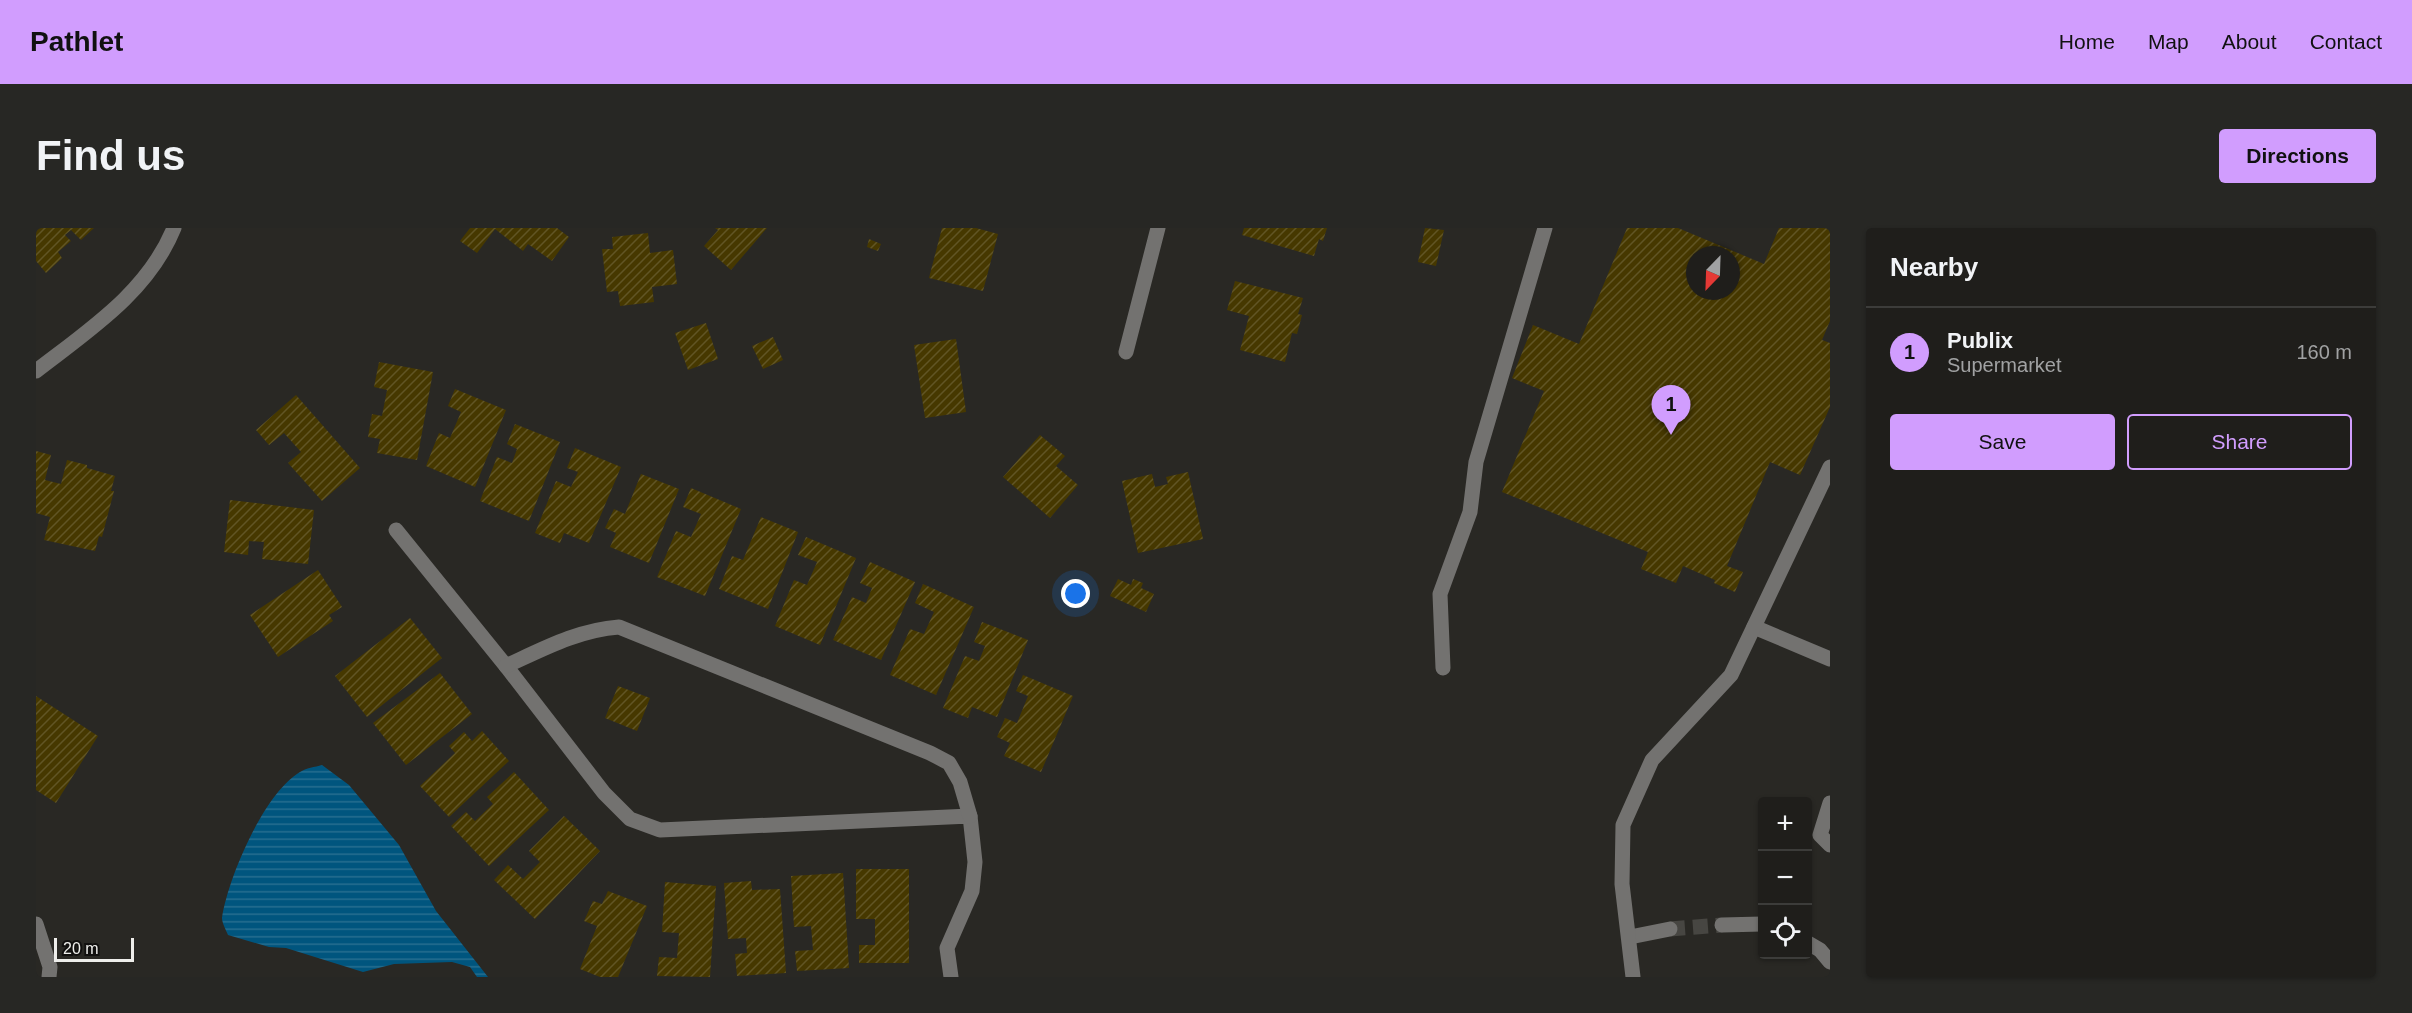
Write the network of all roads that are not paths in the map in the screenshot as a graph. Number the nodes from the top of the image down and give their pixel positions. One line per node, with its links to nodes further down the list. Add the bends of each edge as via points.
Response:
1 (174, 228): 5 (street, via 155,267 136,288 107,316)
2 (1158, 228): 4 (street)
3 (1545, 228): 11 (street, via 1476,462 1470,512 1440,594)
4 (1126, 352)
5 (36, 371)
6 (1830, 467): 8 (street)
7 (396, 530): 10 (street)
8 (1754, 627): 9 (street); 19 (street, via 1731,675 1652,760 1623,825 1622,884)
9 (1830, 659)
10 (506, 666): 13 (street, via 573,636 619,627 949,763 960,782); 13 (street, via 604,793 630,819 660,830)
11 (1443, 668)
12 (1830, 803): 14 (street, via 1820,835)
13 (969, 816): 23 (street, via 975,862 972,891 947,948)
14 (1830, 845)
15 (36, 924): 22 (street, via 50,967)
16 (1758, 924): 17 (street)
17 (1722, 925)
18 (1670, 929): 19 (street)
19 (1630, 937): 24 (street)
20 (1812, 945): 21 (street)
21 (1830, 962)
22 (49, 977)
23 (951, 977)
24 (1633, 977)

